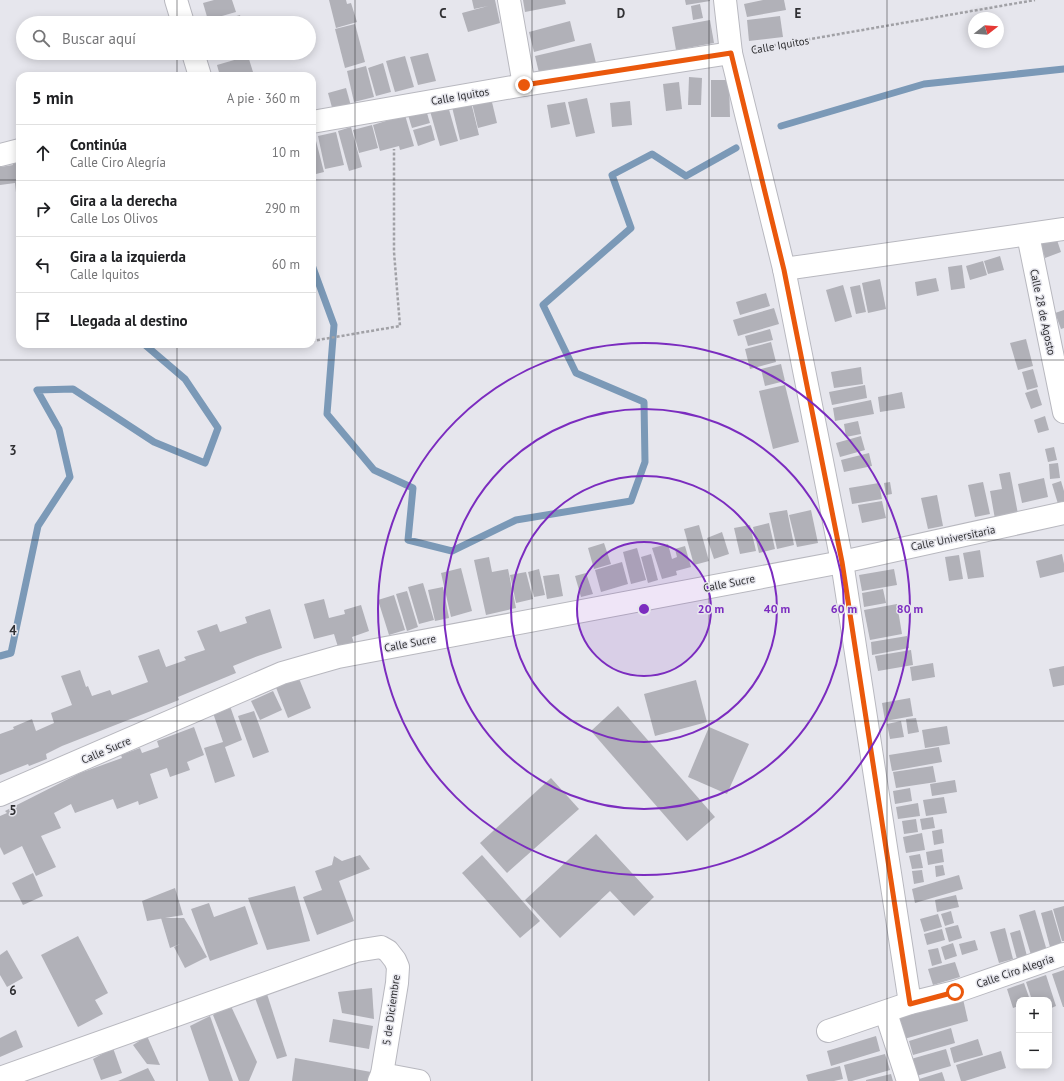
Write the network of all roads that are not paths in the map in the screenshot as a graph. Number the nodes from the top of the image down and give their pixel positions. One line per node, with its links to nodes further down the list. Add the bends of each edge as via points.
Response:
1 (176, 0): 4 (street)
2 (509, 0): 8 (street)
3 (725, 0): 5 (street)
4 (181, 16)
5 (731, 53): 8 (street, Calle Iquitos); 14 (street)
6 (195, 60): 7 (street)
7 (199, 72)
8 (524, 85): 9 (street, Calle Iquitos)
9 (316, 121)
10 (16, 151): 11 (street)
11 (0, 155)
12 (1064, 230): 13 (street)
13 (1028, 235): 14 (street); 15 (street, Calle 28 de Agosto)
14 (784, 270): 17 (street)
15 (1064, 412)
16 (1064, 513): 17 (street, Calle Universitaria)
17 (842, 562): 18 (street, Calle Sucre, via 338,657 282,673); 20 (street)
18 (0, 795)
19 (1064, 954): 20 (street, Calle Ciro Alegría, via 955,992)
20 (910, 1004): 21 (street, Calle Ciro Alegría)
21 (886, 1012): 22 (street, Calle Ciro Alegría); 26 (street)
22 (828, 1031)
23 (380, 1077): 24 (street, 5 de Diciembre, via 398,968 388,951 381,947 356,951); 25 (street)
24 (0, 1078)
25 (419, 1081)
26 (908, 1081)

